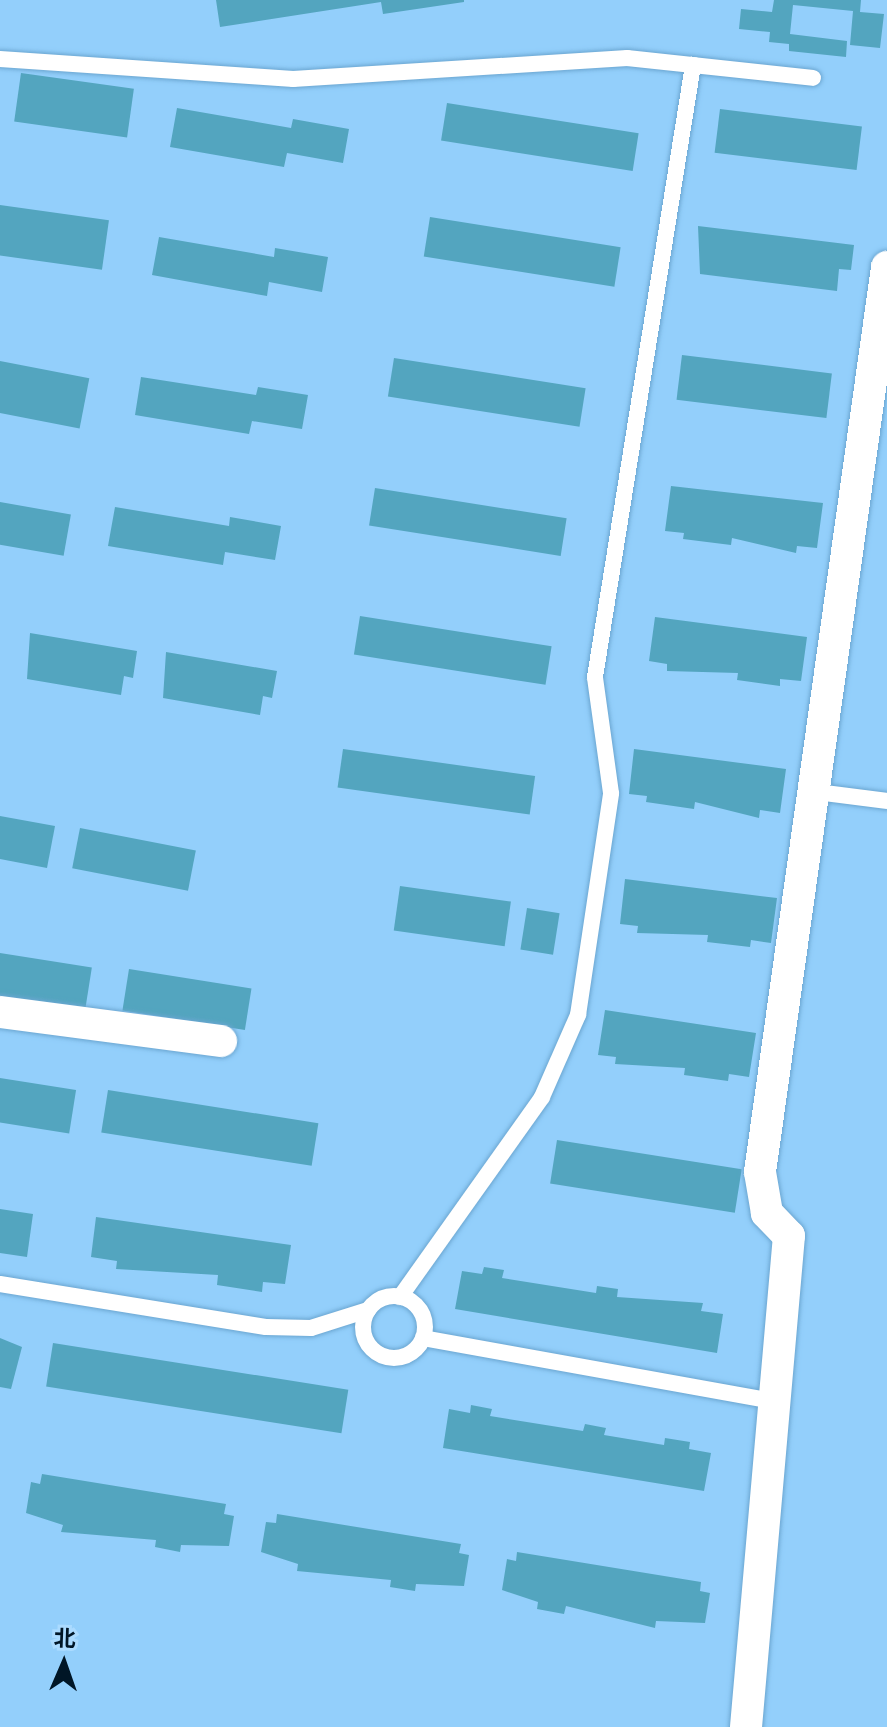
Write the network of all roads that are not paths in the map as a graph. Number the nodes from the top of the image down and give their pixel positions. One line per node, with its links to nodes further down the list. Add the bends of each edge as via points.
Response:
1 (0, 59): 2 (lane, via 293,79 512,61 627,58)
2 (693, 65): 3 (lane); 10 (lane, via 595,677 611,793 578,1015 542,1097)
3 (813, 78)
4 (887, 267): 5 (street)
5 (817, 792): 6 (lane); 13 (street, via 760,1172 767,1213 789,1236)
6 (887, 801)
7 (0, 1012): 8 (street)
8 (221, 1041)
9 (0, 1284): 11 (lane, via 266,1327 311,1328)
10 (400, 1297): 11 (lane); 12 (lane, via 421,1311)
11 (368, 1310): 12 (lane, via 363,1334 378,1355 403,1357)
12 (423, 1338): 13 (lane)
13 (772, 1401): 14 (street)
14 (746, 1727)

